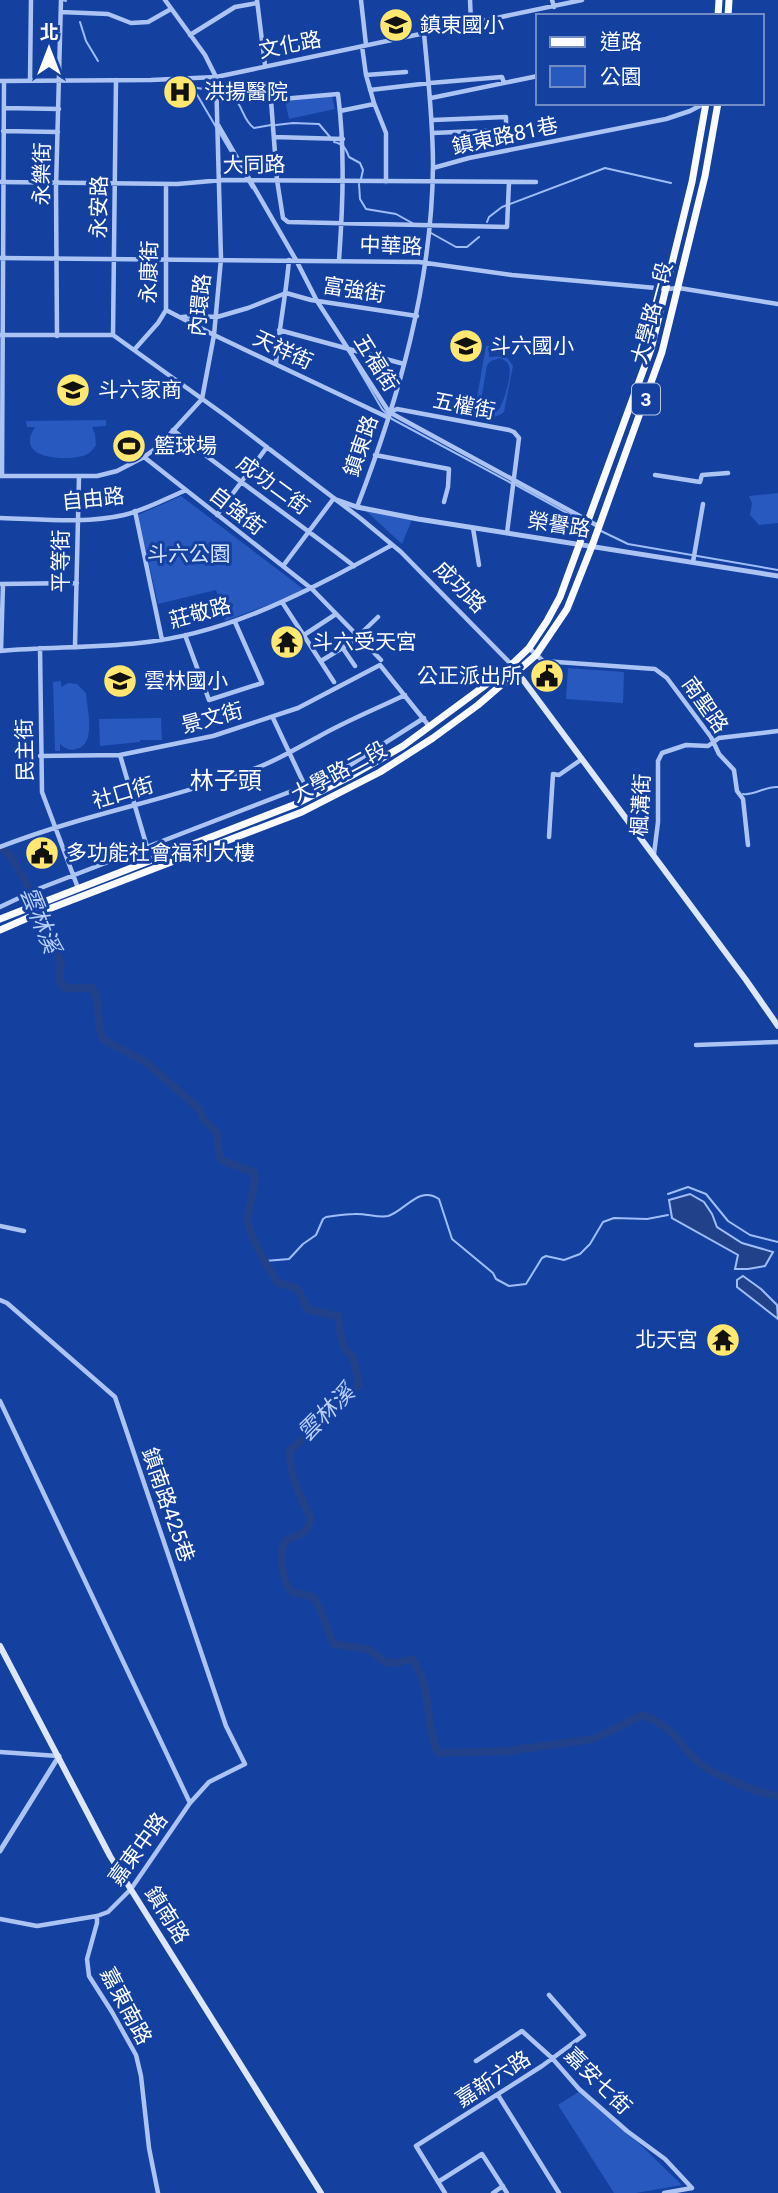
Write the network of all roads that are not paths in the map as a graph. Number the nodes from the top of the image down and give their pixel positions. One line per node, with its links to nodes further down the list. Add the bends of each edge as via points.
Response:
1 (31, 0): 21 (street)
2 (165, 0): 10 (street, 內環路)
3 (361, 0): 15 (street)
4 (470, 0): 12 (street)
5 (552, 0): 9 (street)
6 (582, 0): 9 (street, 文化路)
7 (62, 1): 11 (street, 永樂街)
8 (257, 1): 14 (street, via 235,7); 16 (street)
9 (554, 7): 12 (street, 文化路)
10 (171, 9): 11 (street, via 148,22 131,23 108,14); 14 (street, 內環路)
11 (61, 12): 22 (street, 永樂街)
12 (471, 22): 13 (street, 文化路)
13 (424, 33): 15 (street, 文化路); 25 (street, 鎮東路)
14 (190, 35): 20 (street, 內環路)
15 (364, 46): 16 (street, 文化路); 18 (street)
16 (265, 65): 20 (street, 文化路)
17 (406, 72): 18 (street)
18 (366, 75): 27 (street)
19 (536, 76): 26 (street)
20 (216, 77): 23 (street, 文化路); 38 (street, 內環路)
21 (30, 80): 22 (street, 文化路); 24 (street, 文化路)
22 (60, 80): 23 (street, 文化路); 34 (street, 永樂街)
23 (116, 80): 54 (street, 永安路)
24 (2, 81): 33 (street)
25 (430, 83): 26 (street, via 502,77); 27 (street); 28 (street, 鎮東路)
26 (504, 83): 28 (street)
27 (370, 90): 29 (street)
28 (431, 98): 36 (street, 鎮東路)
29 (374, 103): 35 (street); 49 (street, via 386,133)
30 (701, 105): 43 (street, 鎮東路81巷, via 666,119)
31 (705, 105): 67 (main road, 大學路一段 / 3)
32 (718, 105): 66 (main road, 大學路一段 / 3)
33 (4, 108): 34 (street); 37 (street)
34 (59, 109): 39 (street, 永樂街)
35 (340, 111): 41 (street, via 338,94 271,100); 42 (street)
36 (433, 120): 40 (street, 鎮東路); 40 (street, via 506,117 507,124 502,130)
37 (2, 129): 39 (street); 51 (street)
38 (217, 129): 44 (street, 五福街); 46 (street, 內環路)
39 (58, 132): 52 (street, 永樂街)
40 (433, 132): 43 (street, 鎮東路)
41 (274, 137): 42 (street, via 331,139); 45 (street)
42 (343, 144): 47 (street)
43 (433, 168): 48 (street, 鎮東路)
44 (246, 180): 45 (street, 大同路); 46 (street, 大同路); 63 (street, 五福街)
45 (277, 180): 47 (street, 大同路); 56 (street, via 285,221)
46 (219, 181): 55 (street, 大同路); 62 (street, 內環路)
47 (343, 181): 49 (street, 大同路); 56 (street)
48 (433, 181): 49 (street, 大同路); 50 (street, 大同路); 57 (street, 鎮東路)
49 (386, 182)
50 (509, 182): 53 (street, 大同路); 57 (street, via 507,227)
51 (2, 183): 52 (street, 大同路); 58 (street)
52 (57, 183): 54 (street, 大同路); 59 (street, 永樂街)
53 (536, 183)
54 (115, 184): 55 (street, 大同路); 60 (street, 永安路)
55 (166, 184): 61 (street, 永康街)
56 (342, 222): 57 (street, via 417,224); 64 (street)
57 (430, 229): 65 (street, 鎮東路)
58 (1, 258): 59 (street, 中華路); 76 (street)
59 (57, 259): 60 (street, 中華路); 79 (street, 永樂街)
60 (113, 259): 61 (street, 中華路); 77 (street, 永安路)
61 (166, 260): 62 (street, 中華路); 71 (street, 永康街)
62 (221, 260): 63 (street, 中華路); 73 (street, 內環路)
63 (293, 260): 64 (street, 中華路); 68 (street); 69 (street, 五福街)
64 (340, 260): 65 (street, 中華路)
65 (424, 262): 67 (street, 中華路); 72 (street, 鎮東路)
66 (679, 288): 67 (street, 中華路); 70 (street, 中華路); 107 (main road, 大學路一段 / 3, via 662,352)
67 (667, 289): 106 (main road, 大學路一段 / 3, via 651,349)
68 (286, 293): 69 (street, 富強街); 73 (street); 75 (street)
69 (315, 300): 72 (street, 富強街); 81 (street, 五福街)
70 (778, 304)
71 (166, 310): 74 (street, 天祥街); 80 (street, 永康街)
72 (417, 316): 83 (street, 鎮東路)
73 (217, 317): 74 (street); 78 (street, 內環路)
74 (181, 318): 78 (street, 天祥街)
75 (279, 330): 81 (street); 82 (street)
76 (1, 335): 79 (street); 84 (street)
77 (113, 335): 79 (street); 80 (street)
78 (214, 335): 82 (street, 天祥街); 85 (street, 內環路)
79 (57, 336)
80 (134, 350): 85 (street)
81 (348, 350): 83 (street); 86 (street, 五福街)
82 (276, 363): 86 (street, 天祥街)
83 (404, 364): 86 (street, 鎮東路)
84 (1, 381): 93 (street)
85 (202, 398): 87 (street); 88 (street)
86 (388, 415): 89 (street, 鎮東路); 95 (street, 五福街); 95 (street, 五權街, via 397,409 514,432 519,438)
87 (173, 430): 90 (street); 96 (street, 成功二街)
88 (267, 447): 96 (street); 98 (street)
89 (375, 455): 99 (street, via 449,469); 101 (street, 鎮東路)
90 (144, 457): 94 (street, via 117,471); 97 (street, 自強街)
91 (728, 473): 92 (street, via 702,475 700,482)
92 (655, 475)
93 (1, 476): 94 (street)
94 (79, 477): 105 (street, 平等街)
95 (514, 481): 106 (street, 五福街); 110 (street, 五權街)
96 (241, 483): 103 (street); 109 (street, 成功二街)
97 (184, 491): 102 (street, 自由路); 103 (street, 自強街)
98 (335, 499): 101 (street, 榮譽路); 109 (street)
99 (444, 502)
100 (703, 504): 114 (street)
101 (355, 509): 108 (street, 榮譽路); 111 (street, 成功路)
102 (135, 511): 105 (street, 自由路); 129 (street)
103 (217, 515): 116 (street, 自強街)
104 (0, 518): 105 (street, 自由路)
105 (77, 520): 119 (street, 平等街)
106 (588, 521): 107 (street, 五福街); 112 (main road, 大學路一段 / 3)
107 (598, 526): 113 (main road, 大學路一段 / 3)
108 (474, 528): 110 (street, 榮譽路); 115 (street)
109 (309, 531): 116 (street); 117 (street, 成功二街)
110 (508, 533): 112 (street, 榮譽路)
111 (392, 545): 117 (street, 莊敬路); 139 (street, 成功路)
112 (580, 545): 113 (street, 榮譽路); 133 (main road, 大學路一段 / 3, via 560,597)
113 (592, 547): 114 (street, 榮譽路); 135 (main road, 大學路一段 / 3, via 567,609)
114 (693, 562): 118 (street, 榮譽路)
115 (479, 565)
116 (283, 566): 121 (street, 自強街)
117 (354, 566): 121 (street, 莊敬路)
118 (778, 576)
119 (77, 583): 120 (street); 130 (street, 平等街)
120 (2, 584): 134 (street)
121 (312, 589): 122 (street, 莊敬路); 123 (street, 自強街)
122 (282, 602): 125 (street, 莊敬路); 127 (street)
123 (336, 614): 127 (street); 128 (street, 自強街)
124 (378, 617): 128 (street)
125 (235, 622): 126 (street, 莊敬路); 126 (street, via 262,683 209,700)
126 (185, 635): 129 (street, 莊敬路)
127 (304, 635): 136 (street)
128 (359, 636): 131 (street); 137 (street, 自強街)
129 (162, 639): 130 (street, 莊敬路)
130 (75, 646): 132 (street, 莊敬路)
131 (342, 647): 136 (street); 138 (street)
132 (40, 648): 134 (street, 莊敬路); 149 (street, 民主街)
133 (529, 648): 135 (street); 139 (main road, 大學路一段 / 3)
134 (1, 651)
135 (536, 655): 139 (main road, 大學路一段 / 3); 146 (street, 南聖路, via 543,661 655,669 667,678)
136 (321, 661): 140 (street)
137 (380, 662): 141 (street, 自強街); 142 (street, 景文街)
138 (355, 666)
139 (515, 668): 144 (main road, 大學路二段 / 3); 150 (main road, 成功路); 153 (main road, 大學路二段 / 3, via 478,705 433,738)
140 (334, 682)
141 (405, 695): 143 (street, 自強街); 148 (street, 社口街)
142 (273, 718): 147 (street, 景文街); 148 (street)
143 (424, 718): 144 (street, 自強街); 151 (street, 大學路二段, via 344,769)
144 (429, 726): 152 (main road, 大學路二段 / 3, via 403,746)
145 (778, 731): 146 (street, 楓溝街, via 719,738)
146 (714, 743): 157 (street, 南聖路, via 734,770 743,799); 160 (street, 楓溝街, via 662,754)
147 (120, 755): 149 (street, 景文街); 154 (street)
148 (289, 755): 151 (street); 154 (street, 社口街)
149 (40, 757): 155 (street, 民主街, via 41,792)
150 (582, 759): 156 (street, via 559,775 553,774); 160 (main road, 成功路)
151 (305, 786): 158 (street, 大學路二段)
152 (329, 787): 153 (main road); 161 (main road, 大學路二段 / 3)
153 (335, 795): 163 (main road, 大學路二段 / 3, via 302,813)
154 (135, 806): 155 (street, 社口街); 158 (street)
155 (55, 829): 159 (street, 社口街); 162 (street, 民主街)
156 (549, 837)
157 (748, 845)
158 (147, 847): 162 (street, 大學路二段)
159 (0, 848)
160 (654, 855): 168 (main road, 成功路)
161 (131, 868): 163 (main road); 164 (main road, 大學路二段 / 3)
162 (72, 875): 164 (street, 民主街); 165 (street, 大學路二段)
163 (134, 877): 167 (main road, 大學路二段 / 3)
164 (78, 888): 166 (main road, 大學路二段 / 3)
165 (0, 907)
166 (0, 919)
167 (0, 930)
168 (778, 1026)
169 (778, 1042): 170 (street)
170 (696, 1045)
171 (0, 1226): 172 (street)
172 (24, 1231)
173 (0, 1300): 178 (street, 鎮南路425巷, via 115,1396 226,1726)
174 (0, 1401): 179 (street)
175 (0, 1646): 177 (main road, 鎮南路)
176 (0, 1752): 177 (street)
177 (59, 1756): 180 (street); 181 (main road, 鎮南路)
178 (245, 1764): 179 (street, 嘉東中路, via 209,1782)
179 (190, 1803): 181 (street, 嘉東中路)
180 (0, 1850)
181 (131, 1889): 182 (street, 嘉東中路, via 108,1912); 191 (main road, 鎮南路)
182 (96, 1916): 183 (street, 嘉東中路, via 37,1926); 190 (street, 嘉東南路, via 87,1959 89,1976 136,2055)
183 (0, 1919)
184 (549, 1995): 185 (street, 嘉新六路, via 584,2035)
185 (552, 2058): 186 (street, 嘉安七街, via 522,2031); 187 (street, 嘉新六路); 196 (street, 嘉安七街, via 579,2089 626,2132 665,2159 692,2188)
186 (476, 2061)
187 (498, 2095): 188 (street, 嘉新六路, via 416,2146); 195 (street)
188 (438, 2182): 189 (street, via 482,2154); 192 (street)
189 (503, 2186): 193 (street); 194 (street)
190 (158, 2193)
191 (321, 2193)
192 (445, 2193)
193 (493, 2193)
194 (508, 2193)
195 (559, 2193)
196 (664, 2193)

